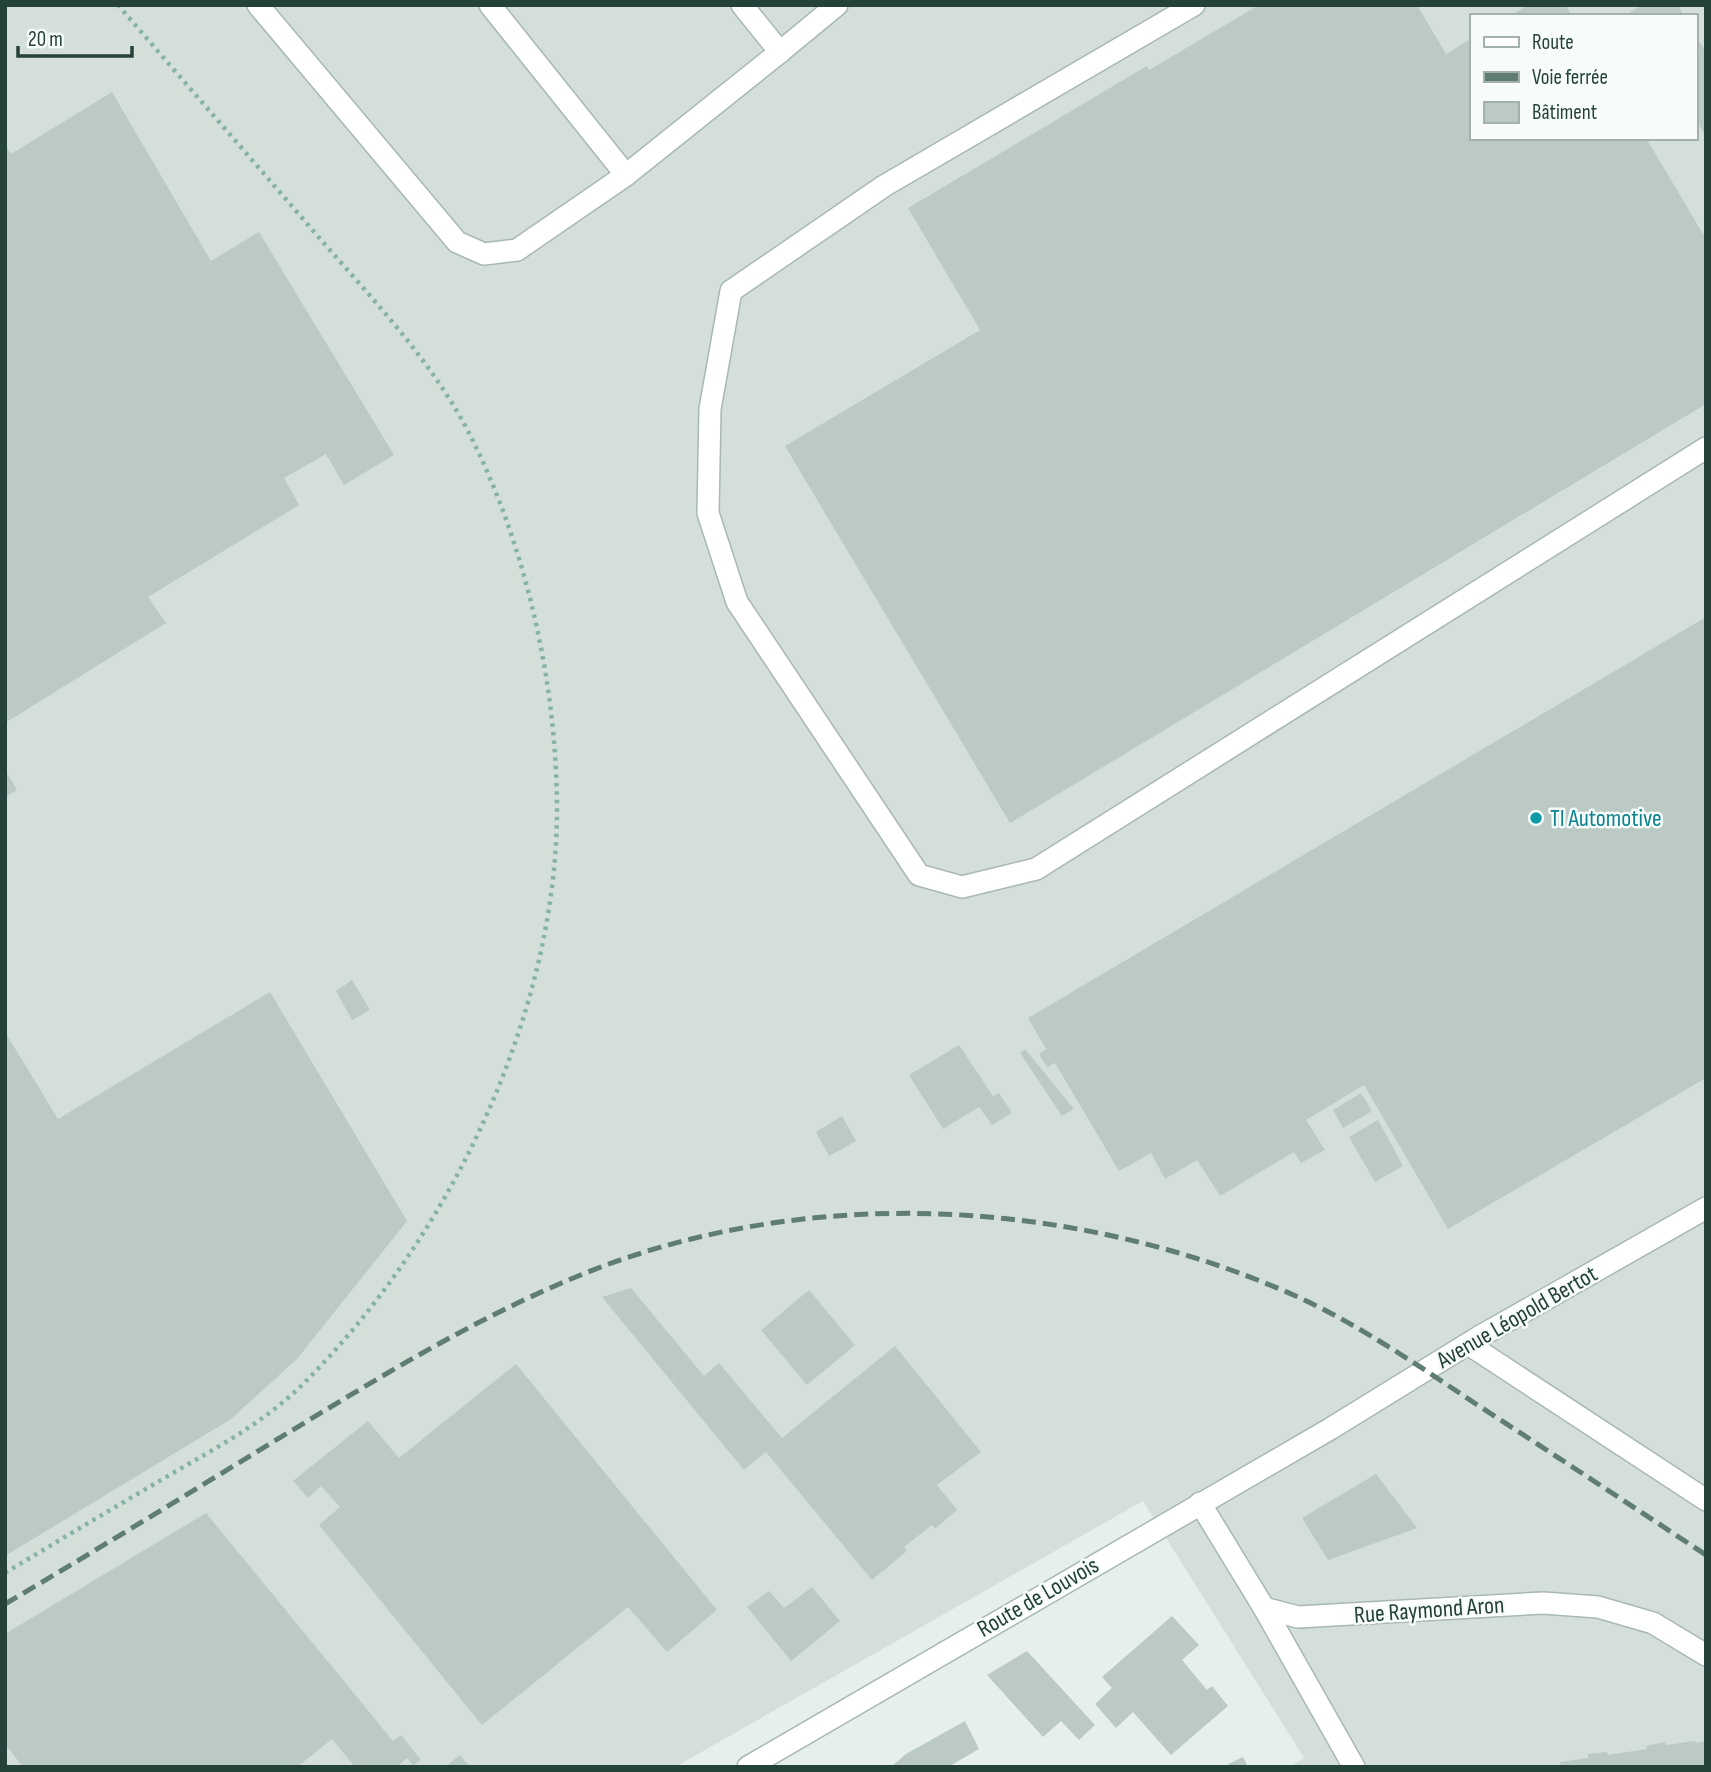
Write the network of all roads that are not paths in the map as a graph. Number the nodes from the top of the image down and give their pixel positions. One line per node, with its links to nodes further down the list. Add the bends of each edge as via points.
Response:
1 (258, 5): 7 (street, via 457,242 484,254 517,250)
2 (490, 5): 7 (street)
3 (742, 5): 6 (street)
4 (837, 5): 6 (street)
5 (1195, 5): 8 (street, via 884,186 731,291 710,409 708,513 737,602 919,875 962,887 1036,869)
6 (780, 52): 7 (street)
7 (626, 175)
8 (1706, 448)
9 (1706, 1208): 10 (street, Avenue Léopold Bertot)
10 (1468, 1344): 11 (street, Avenue Léopold Bertot); 12 (street)
11 (1330, 1429): 13 (street, Route de Louvois)
12 (1706, 1500)
13 (1200, 1503): 14 (street); 16 (street, Route de Louvois)
14 (1264, 1608): 15 (street, Rue Raymond Aron, via 1298,1618 1544,1603 1598,1607 1653,1623); 17 (street)
15 (1706, 1655)
16 (748, 1767)
17 (1354, 1767)

